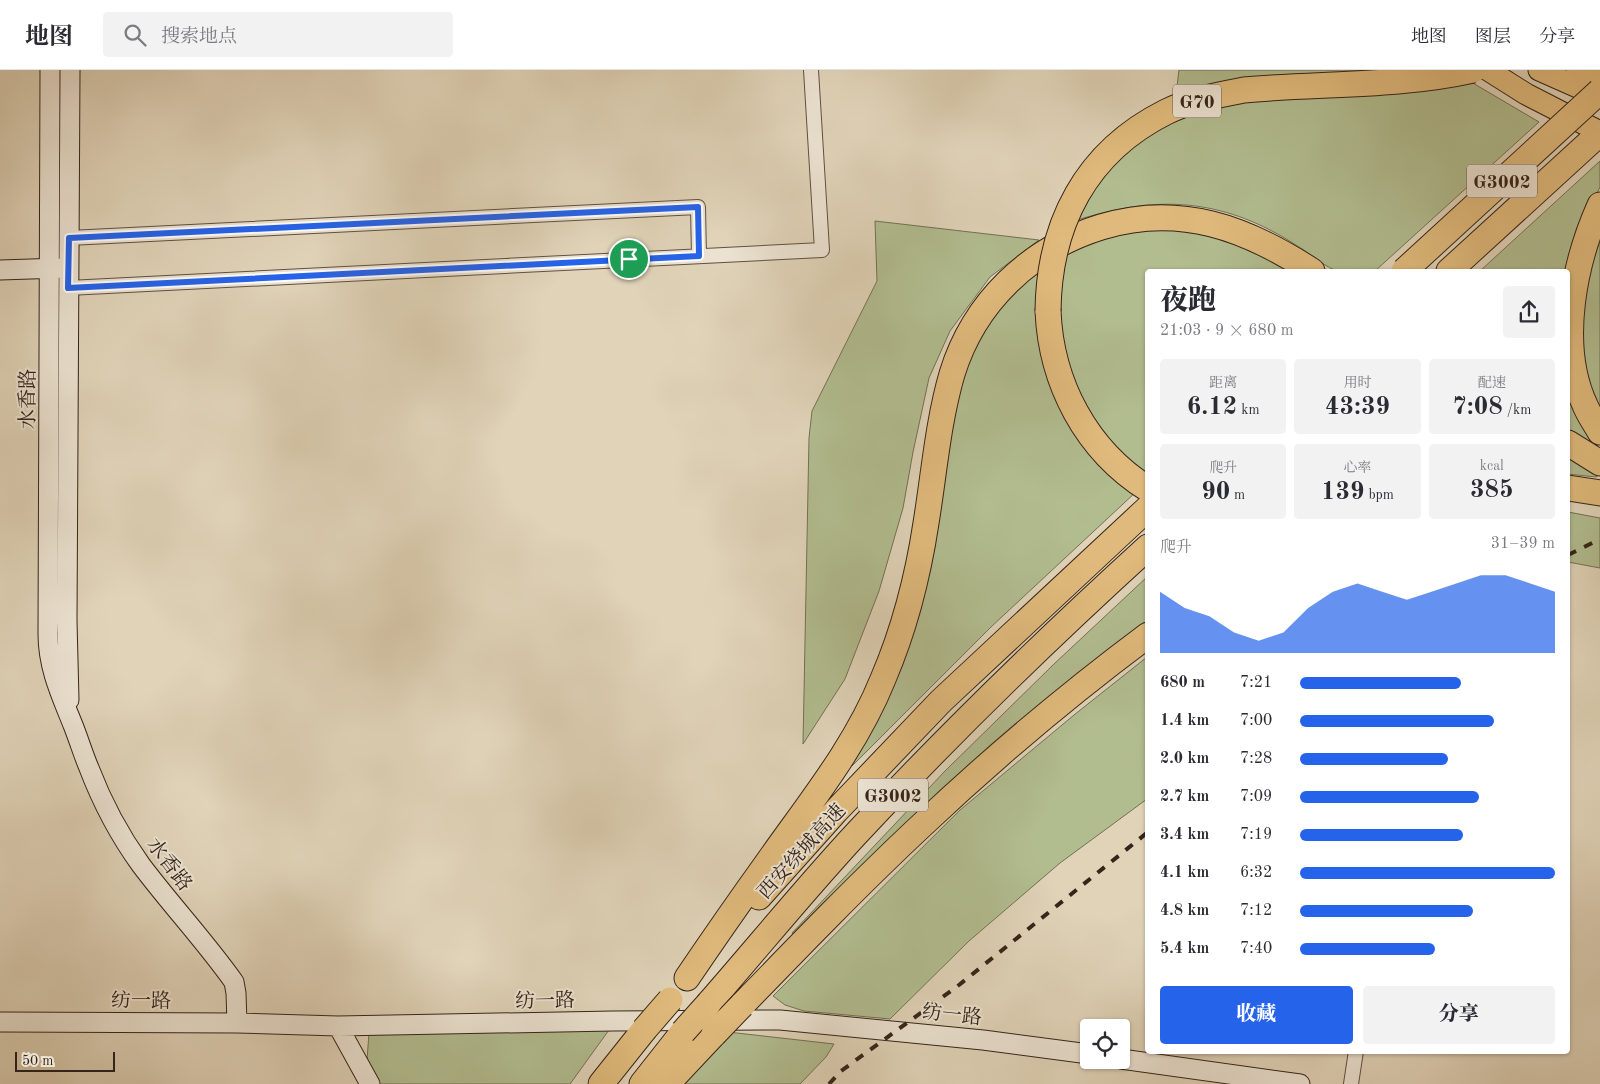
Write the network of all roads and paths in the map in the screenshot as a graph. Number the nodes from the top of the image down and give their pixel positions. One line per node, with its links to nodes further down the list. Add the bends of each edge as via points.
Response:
1 (50, 70): 16 (street, 水香路)
2 (70, 70): 13 (street, 水香路)
3 (811, 70): 14 (street, via 822,250)
4 (1472, 70): 25 (highway, G70, bridge, via 1393,82 1244,90 1185,104 1153,119 1126,138 1086,180 1060,230 1054,254 1049,282 1051,342 1064,388 1081,423 1110,458)
5 (1488, 70): 11 (main road)
6 (1539, 70): 10 (main road)
7 (1577, 70): 8 (main road)
8 (1600, 79)
9 (1600, 91): 18 (highway, G3002, bridge)
10 (1600, 97)
11 (1600, 133): 19 (highway, G3002)
12 (1600, 206): 22 (highway, via 1578,275 1571,344 1579,390)
13 (69, 238): 14 (street, via 698,207); 15 (street, 水香路)
14 (699, 256): 21 (street)
15 (68, 267): 16 (street); 21 (street, 水香路)
16 (50, 268): 20 (street); 31 (street, 水香路, via 48,649 55,681)
17 (1309, 269): 32 (highway, via 1275,248 1228,228 1197,220 1140,219 1076,235 1030,262 1000,289 969,333 953,372 914,583 890,663 873,703 821,790)
18 (1406, 269)
19 (1451, 269)
20 (0, 270)
21 (68, 288): 31 (street, 水香路, via 67,668)
22 (1600, 432)
23 (1570, 445): 24 (highway)
24 (1600, 463)
25 (1145, 487)
26 (1570, 488): 27 (highway)
27 (1600, 494)
28 (1145, 511): 32 (highway, 西安绕城高速 / G3002, via 934,708 836,811)
29 (1145, 550): 41 (highway, 西安绕城高速 / G3002, bridge, via 1090,599 855,835)
30 (1145, 637): 42 (highway, bridge, via 1014,743 921,826)
31 (72, 724): 34 (street, 水香路, via 100,793 131,850 234,982)
32 (687, 978): 40 (highway, 西安绕城高速 / G3002, bridge)
33 (0, 1022): 34 (street, 纺一路)
34 (237, 1023): 35 (street, 纺一路)
35 (338, 1026): 36 (street, 纺一路, via 780,1020); 39 (street)
36 (1080, 1053)
37 (1356, 1054): 44 (street)
38 (1130, 1060): 43 (street)
39 (370, 1084)
40 (601, 1084)
41 (642, 1084)
42 (668, 1084)
43 (1300, 1084)
44 (1351, 1084)

